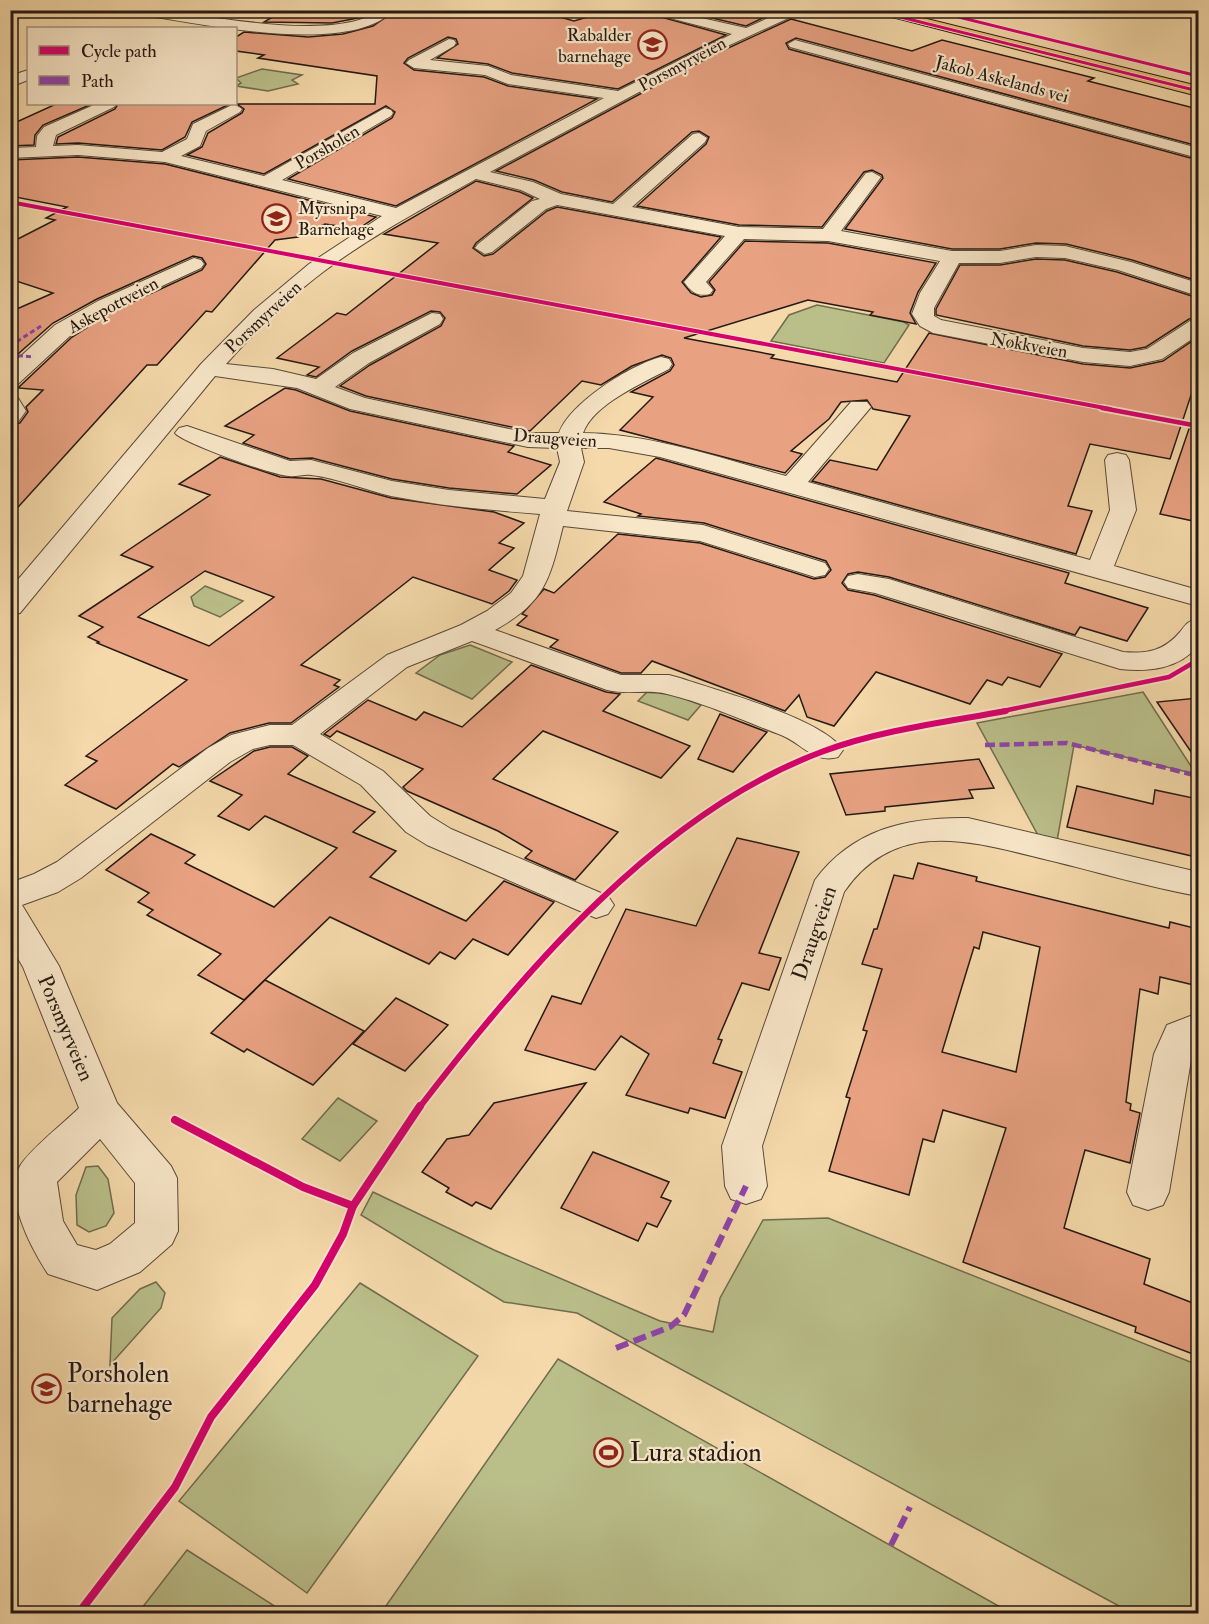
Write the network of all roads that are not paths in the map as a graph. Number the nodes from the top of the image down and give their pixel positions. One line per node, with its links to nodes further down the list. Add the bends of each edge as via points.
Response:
1 (136, 10): 6 (street)
2 (387, 10): 6 (street, via 361,26 321,32)
3 (645, 10): 9 (street, Porsmyrveien)
4 (872, 10): 15 (main road)
5 (930, 10): 13 (main road)
6 (174, 12): 8 (street)
7 (805, 12): 9 (street, Porsmyrveien)
8 (146, 24)
9 (744, 32): 16 (street, Porsmyrveien)
10 (448, 43): 16 (street, Porsmyrveien, via 414,63 488,71 508,79)
11 (795, 44): 23 (street, Jakob Askelands vei)
12 (27, 75): 14 (street)
13 (1198, 76)
14 (10, 82)
15 (1198, 91)
16 (620, 96): 25 (street, Porsmyrveien)
17 (106, 105): 21 (street, via 50,131 45,136)
18 (234, 109): 24 (street, via 198,128 194,142)
19 (385, 113): 27 (street, Porsholen)
20 (699, 138): 29 (street)
21 (44, 151): 22 (street, Porsholen); 24 (street, Porsholen)
22 (10, 153)
23 (1198, 153)
24 (165, 157): 27 (street, Porsholen)
25 (476, 174): 28 (street, via 527,186); 30 (street, Porsmyrveien)
26 (872, 177): 32 (street)
27 (268, 182): 30 (street, Porsholen)
28 (556, 199): 29 (street); 33 (street, via 539,205)
29 (619, 209): 31 (street)
30 (398, 214): 41 (street, Porsmyrveien, via 292,287)
31 (739, 233): 32 (street); 36 (street, via 694,282)
32 (828, 235): 34 (street)
33 (485, 248)
34 (952, 257): 37 (street, via 1000,258 1036,251 1065,252); 39 (street, Nøkkveien, via 923,314 941,328 1083,355 1130,359 1154,354)
35 (194, 264): 42 (street, Askepottveien, via 105,305 63,330)
36 (703, 290)
37 (1198, 290)
38 (432, 319): 43 (street, via 361,358)
39 (1198, 326)
40 (661, 364): 48 (street, via 602,397 575,422)
41 (209, 369): 43 (street, Draugveien, via 273,376); 56 (street, Porsmyrveien)
42 (10, 379)
43 (318, 388): 48 (street, Draugveien, via 358,404 528,440)
44 (10, 403): 46 (street, via 14,411)
45 (859, 407): 50 (street)
46 (10, 417)
47 (187, 433): 51 (street, via 288,469 311,467 403,490)
48 (568, 442): 50 (street, Draugveien, via 634,444); 51 (street, via 572,462)
49 (1117, 460): 53 (street, via 1123,510)
50 (792, 485): 53 (street, Draugveien)
51 (554, 512): 52 (street, via 703,533); 58 (street, via 537,576 521,599)
52 (815, 569)
53 (1099, 571): 55 (street, Draugveien)
54 (858, 582): 57 (street, via 1138,663 1177,654)
55 (1198, 598)
56 (12, 601)
57 (1198, 627)
58 (471, 631): 59 (street, via 397,661); 60 (street, via 618,684 669,684 797,730)
59 (299, 735): 62 (street, via 270,735 242,742 219,755 69,870); 63 (street, via 372,778 418,824 439,837)
60 (827, 750)
61 (1198, 884): 67 (street, Draugveien, via 980,832 935,827 877,843 846,863 827,888 742,1146)
62 (10, 896)
63 (596, 905)
64 (10, 914): 66 (street, Porsmyrveien, via 41,966)
65 (1198, 1028): 68 (street, via 1181,1036 1173,1054)
66 (101, 1112)
67 (746, 1186)
68 (1148, 1192)

